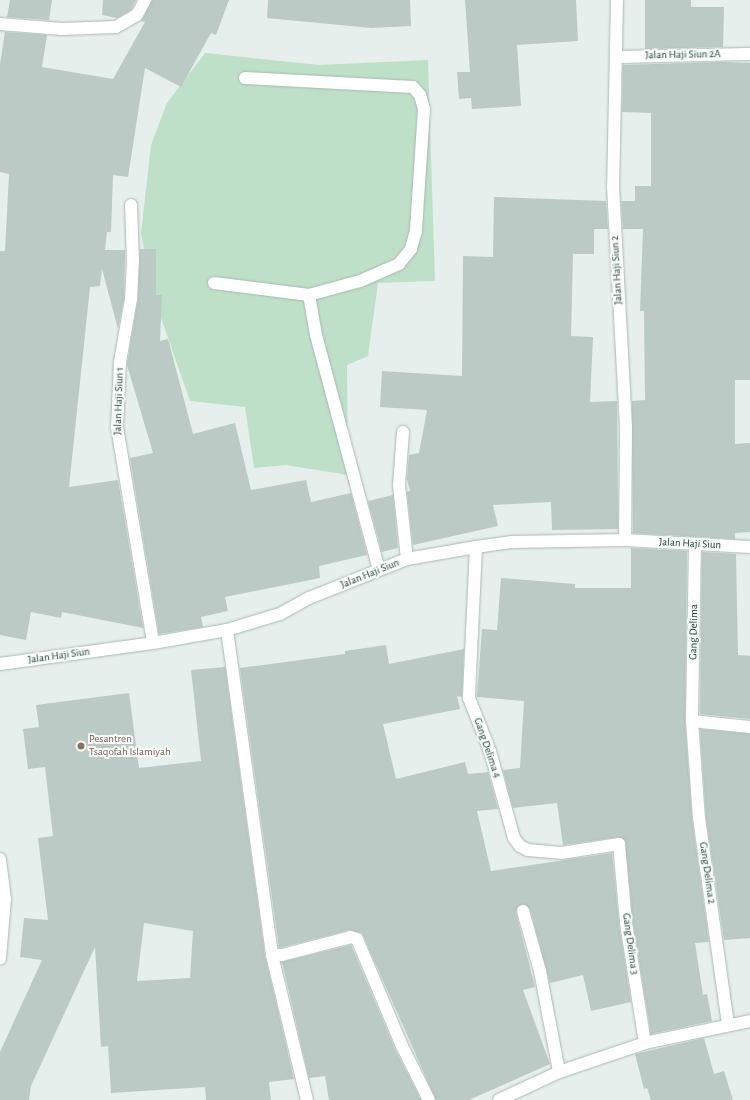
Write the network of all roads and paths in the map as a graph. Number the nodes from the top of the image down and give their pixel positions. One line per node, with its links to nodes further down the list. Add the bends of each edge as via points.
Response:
1 (145, 0): 3 (street, via 137,15 116,27 62,29)
2 (617, 0): 5 (street, Jalan Haji Siun 2)
3 (0, 24)
4 (750, 54): 5 (street, Jalan Haji Siun 2A)
5 (616, 57): 11 (street, Jalan Haji Siun 2, via 613,187 626,429)
6 (245, 78): 9 (street, via 414,87 420,95 424,109 416,231 411,249 399,264 360,281)
7 (131, 205): 18 (street, Jalan Haji Siun 1, via 132,284 120,362 117,427)
8 (214, 283): 9 (street)
9 (309, 295): 16 (street, via 316,334)
10 (403, 432): 15 (street, via 399,486)
11 (625, 540): 12 (street, Jalan Haji Siun); 13 (street, Jalan Haji Siun, via 511,542)
12 (695, 544): 14 (street, Jalan Haji Siun); 20 (street, Gang Delima)
13 (476, 547): 15 (street, Jalan Haji Siun); 22 (street, Gang Delima 4, via 469,698 490,751 514,838 520,846 528,850 561,853)
14 (750, 547)
15 (407, 559): 16 (street, Jalan Haji Siun)
16 (379, 570): 17 (street, Jalan Haji Siun, via 309,598 280,614)
17 (227, 630): 18 (street, Jalan Haji Siun); 26 (street)
18 (153, 643): 19 (street, Jalan Haji Siun)
19 (0, 664)
20 (692, 721): 21 (street); 29 (street, Gang Delima 2, via 699,818)
21 (750, 727)
22 (619, 844): 30 (street, Gang Delima 3, via 626,923)
23 (0, 859): 25 (street, via 5,899)
24 (523, 911): 31 (street, via 540,971)
25 (0, 955): 27 (street)
26 (272, 955): 32 (street); 33 (street, via 282,955 351,937 357,938 402,1046)
27 (0, 959)
28 (750, 1021): 29 (street)
29 (728, 1025): 30 (street)
30 (645, 1043): 31 (street)
31 (559, 1072): 34 (street)
32 (308, 1100)
33 (430, 1100)
34 (499, 1100)

